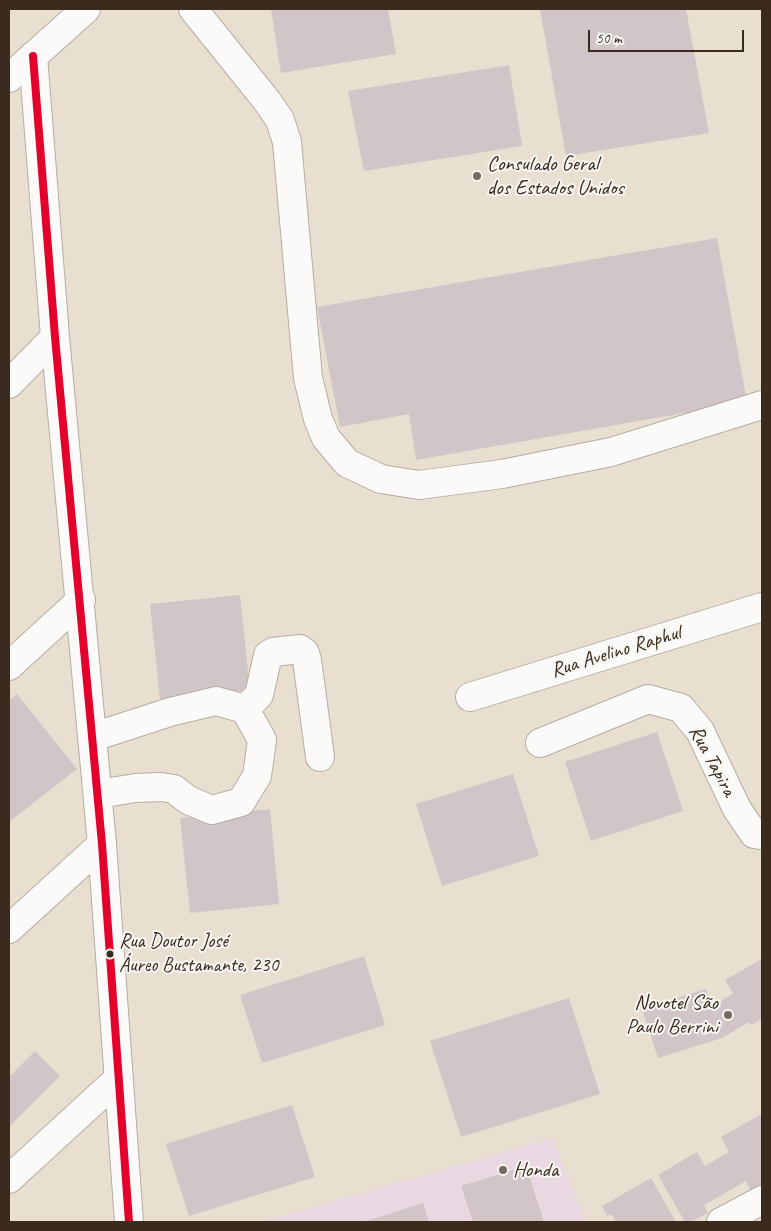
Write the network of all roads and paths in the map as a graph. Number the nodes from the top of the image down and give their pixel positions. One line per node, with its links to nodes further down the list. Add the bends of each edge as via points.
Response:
1 (86, 9): 3 (street)
2 (192, 9): 7 (street, via 280,120 287,142 308,378 326,438 346,463 381,480 419,485 502,474 611,452)
3 (33, 56): 4 (street); 5 (street)
4 (9, 78)
5 (55, 337): 6 (street); 8 (street)
6 (9, 384)
7 (762, 404)
8 (81, 600): 10 (street); 13 (street)
9 (762, 607): 11 (street, Rua Avelino Raphul)
10 (9, 666)
11 (470, 697)
12 (244, 709): 13 (street, via 216,701); 15 (street, via 259,695 268,655 300,649 307,660); 16 (street, via 262,740 257,776 241,802 212,810 188,800 174,789 161,787)
13 (93, 737): 16 (street)
14 (540, 743): 17 (street, Rua Tapira, via 648,699 681,708 700,731 737,809 754,834)
15 (320, 757)
16 (98, 794): 18 (street)
17 (762, 835)
18 (102, 844): 19 (street); 20 (street)
19 (9, 929)
20 (119, 1078): 21 (street); 23 (street)
21 (9, 1179)
22 (762, 1200): 24 (street)
23 (130, 1222)
24 (721, 1222)

